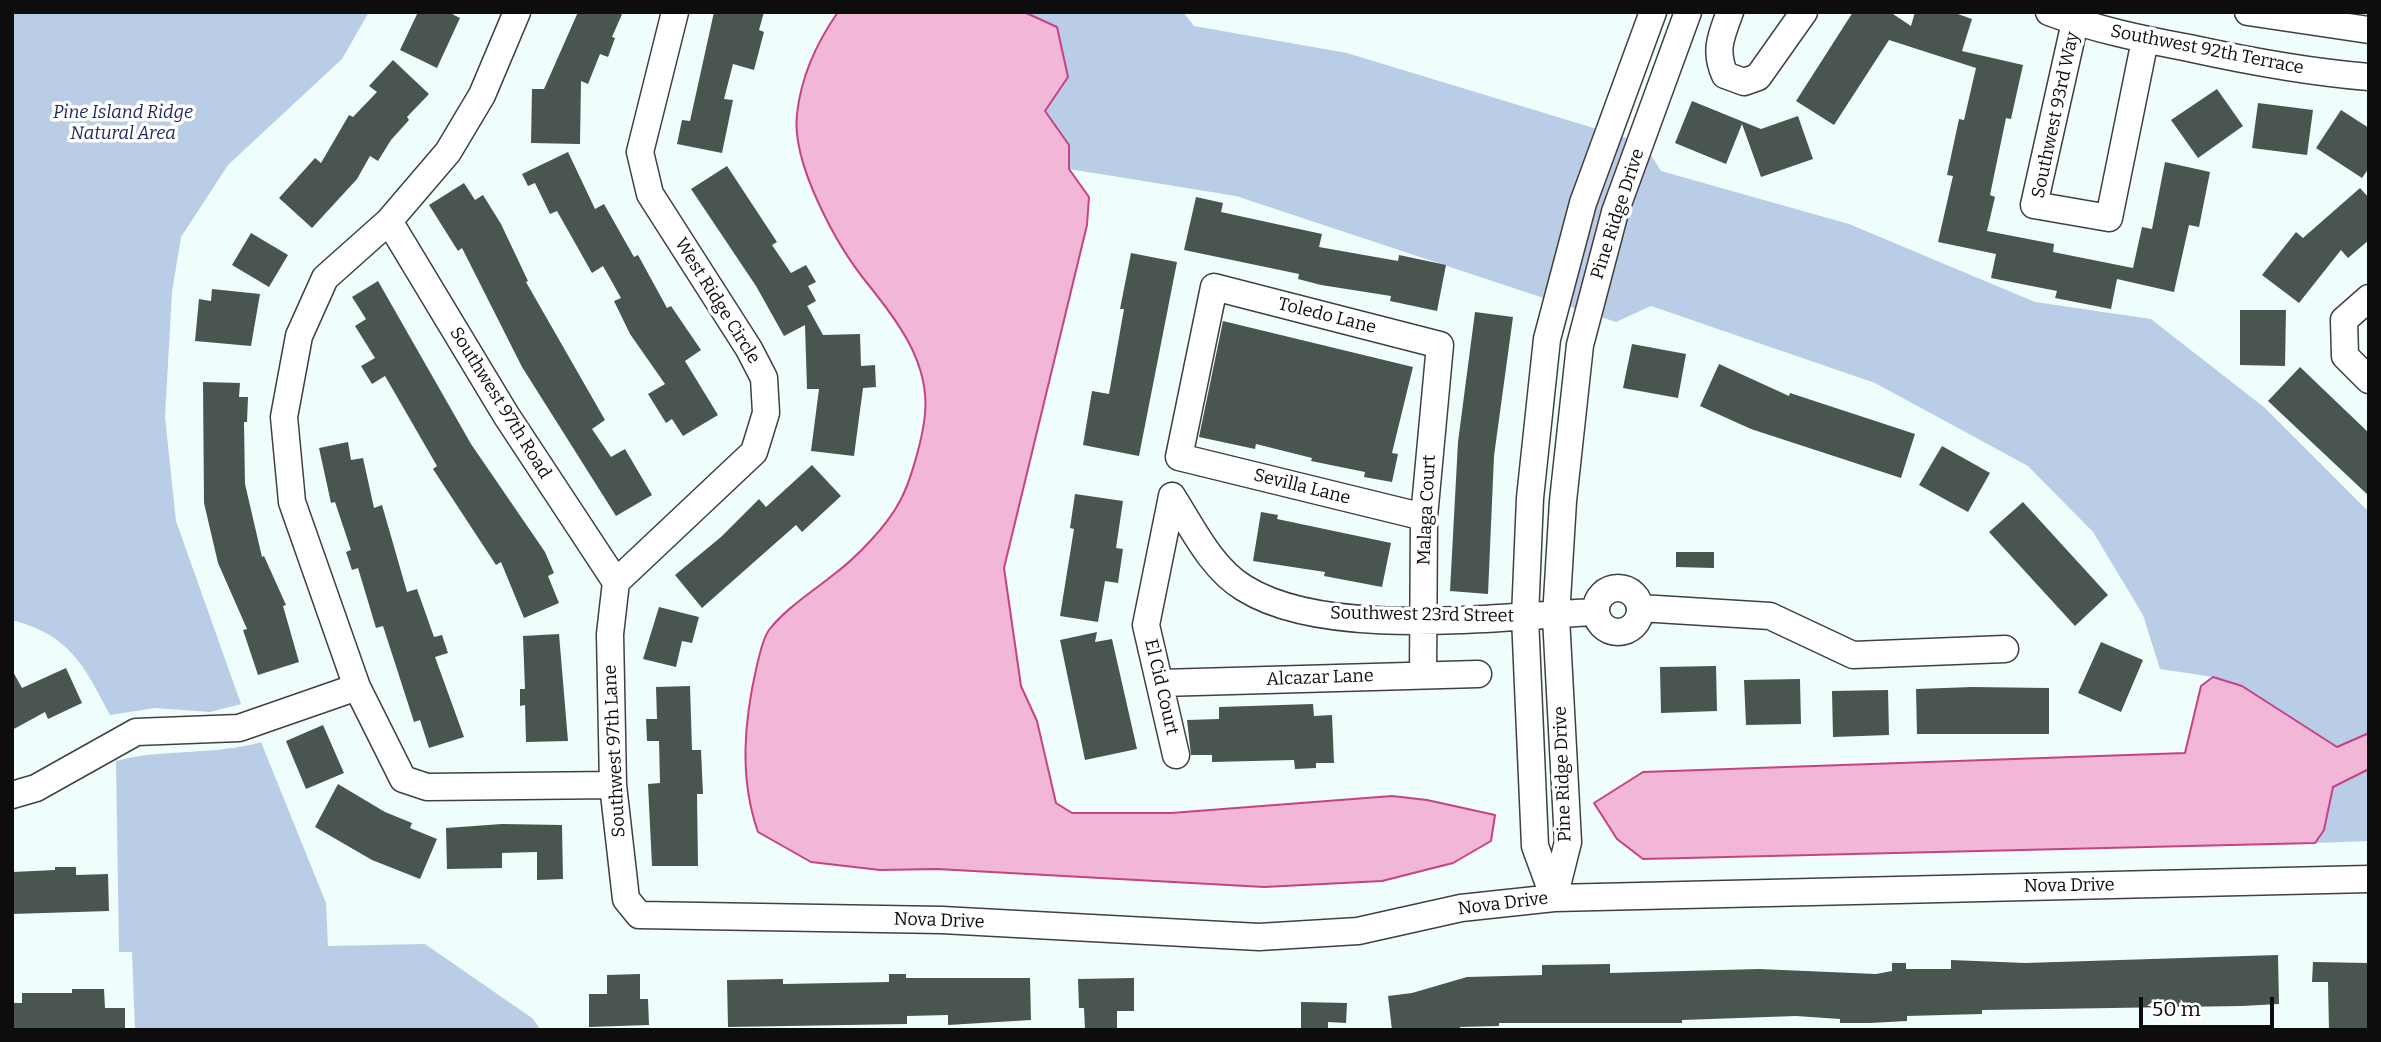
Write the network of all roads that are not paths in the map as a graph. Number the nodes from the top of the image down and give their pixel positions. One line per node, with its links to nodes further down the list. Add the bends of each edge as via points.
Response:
1 (517, 12): 13 (street, via 482,95 448,152)
2 (675, 12): 20 (street, West Ridge Circle, via 640,152 650,194 764,378 766,413 754,452)
3 (1653, 12): 21 (street, Pine Ridge Drive, via 1583,202 1547,339 1530,498)
4 (1688, 12): 22 (street, Pine Ridge Drive, via 1615,212 1580,345)
5 (1730, 12): 6 (street, via 1718,59 1725,75 1744,82 1758,77)
6 (1804, 12)
7 (2049, 12): 9 (street, Southwest 92th Terrace)
8 (2248, 12): 10 (street)
9 (2075, 22): 11 (street, Southwest 92th Terrace); 11 (street, Southwest 93rd Way, via 2034,205 2109,218)
10 (2369, 30)
11 (2146, 40): 12 (street, Southwest 92th Terrace)
12 (2369, 77)
13 (389, 220): 20 (street, Southwest 97th Road, via 506,415); 28 (street, via 325,278 299,336 284,417 292,502)
14 (2369, 298): 16 (street, via 2344,320 2345,356)
15 (1440, 345): 17 (street, Toledo Lane, via 1214,287); 19 (street, Malaga Court)
16 (2369, 380)
17 (1179, 457): 19 (street, Sevilla Lane)
18 (1172, 496): 23 (street, Southwest 23rd Street, via 1211,557 1243,587 1289,608 1343,618); 27 (street, El Cid Court, via 1146,625)
19 (1424, 517): 23 (street, Malaga Court)
20 (616, 582): 30 (street, Southwest 97th Lane, via 610,634)
21 (1525, 617): 22 (street, Southwest 23rd Street); 23 (street, Southwest 23rd Street); 33 (street, Pine Ridge Drive, via 1535,846)
22 (1556, 617): 24 (street, Southwest 23rd Street, via 1596,612 1602,626 1624,632 1636,623 1640,608 1770,616 1853,655); 33 (street, Pine Ridge Drive, via 1568,842)
23 (1423, 619): 26 (street, Malaga Court)
24 (2005, 649)
25 (1478, 674): 26 (street, Alcazar Lane)
26 (1423, 675): 27 (street, Alcazar Lane)
27 (1161, 683): 29 (street, El Cid Court)
28 (357, 687): 30 (street, via 403,779 427,787); 31 (street, via 239,728 136,732 36,788)
29 (1176, 755)
30 (613, 785): 34 (street, Southwest 97th Lane, via 626,899)
31 (12, 795)
32 (2369, 878): 33 (street, Nova Drive)
33 (1554, 898): 34 (street, Nova Drive, via 1461,908 1358,931 1259,937 942,920)
34 (639, 915)

